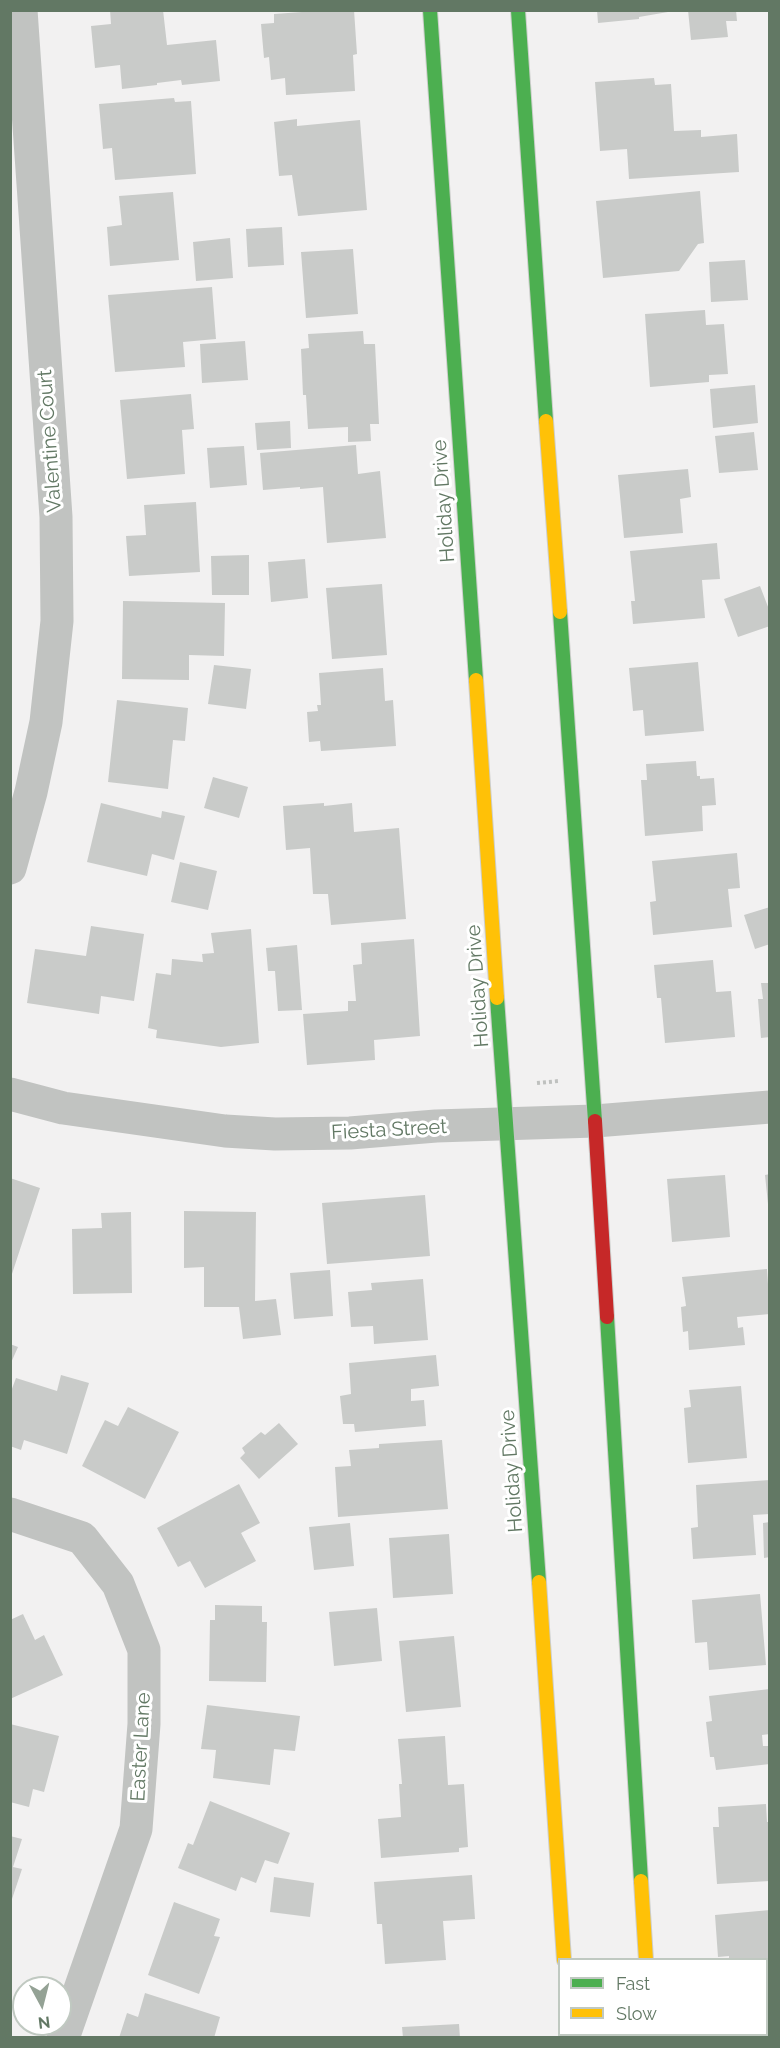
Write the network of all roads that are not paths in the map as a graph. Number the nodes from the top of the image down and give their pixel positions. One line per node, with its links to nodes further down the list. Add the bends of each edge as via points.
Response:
1 (21, 10): 4 (street, Valentine Court, via 56,517 57,621 46,722)
2 (430, 10): 8 (street, Holiday Drive)
3 (518, 10): 7 (street)
4 (10, 868)
5 (10, 1095): 8 (street, Fiesta Street, via 63,1108 265,1134)
6 (770, 1107): 7 (street, Fiesta Street)
7 (595, 1121): 8 (street, Fiesta Street); 11 (street)
8 (506, 1125): 10 (street, Holiday Drive)
9 (10, 1514): 12 (street, Easter Lane, via 82,1538 118,1584 144,1650 144,1724 136,1829)
10 (564, 1958)
11 (646, 1958)
12 (63, 2037)

